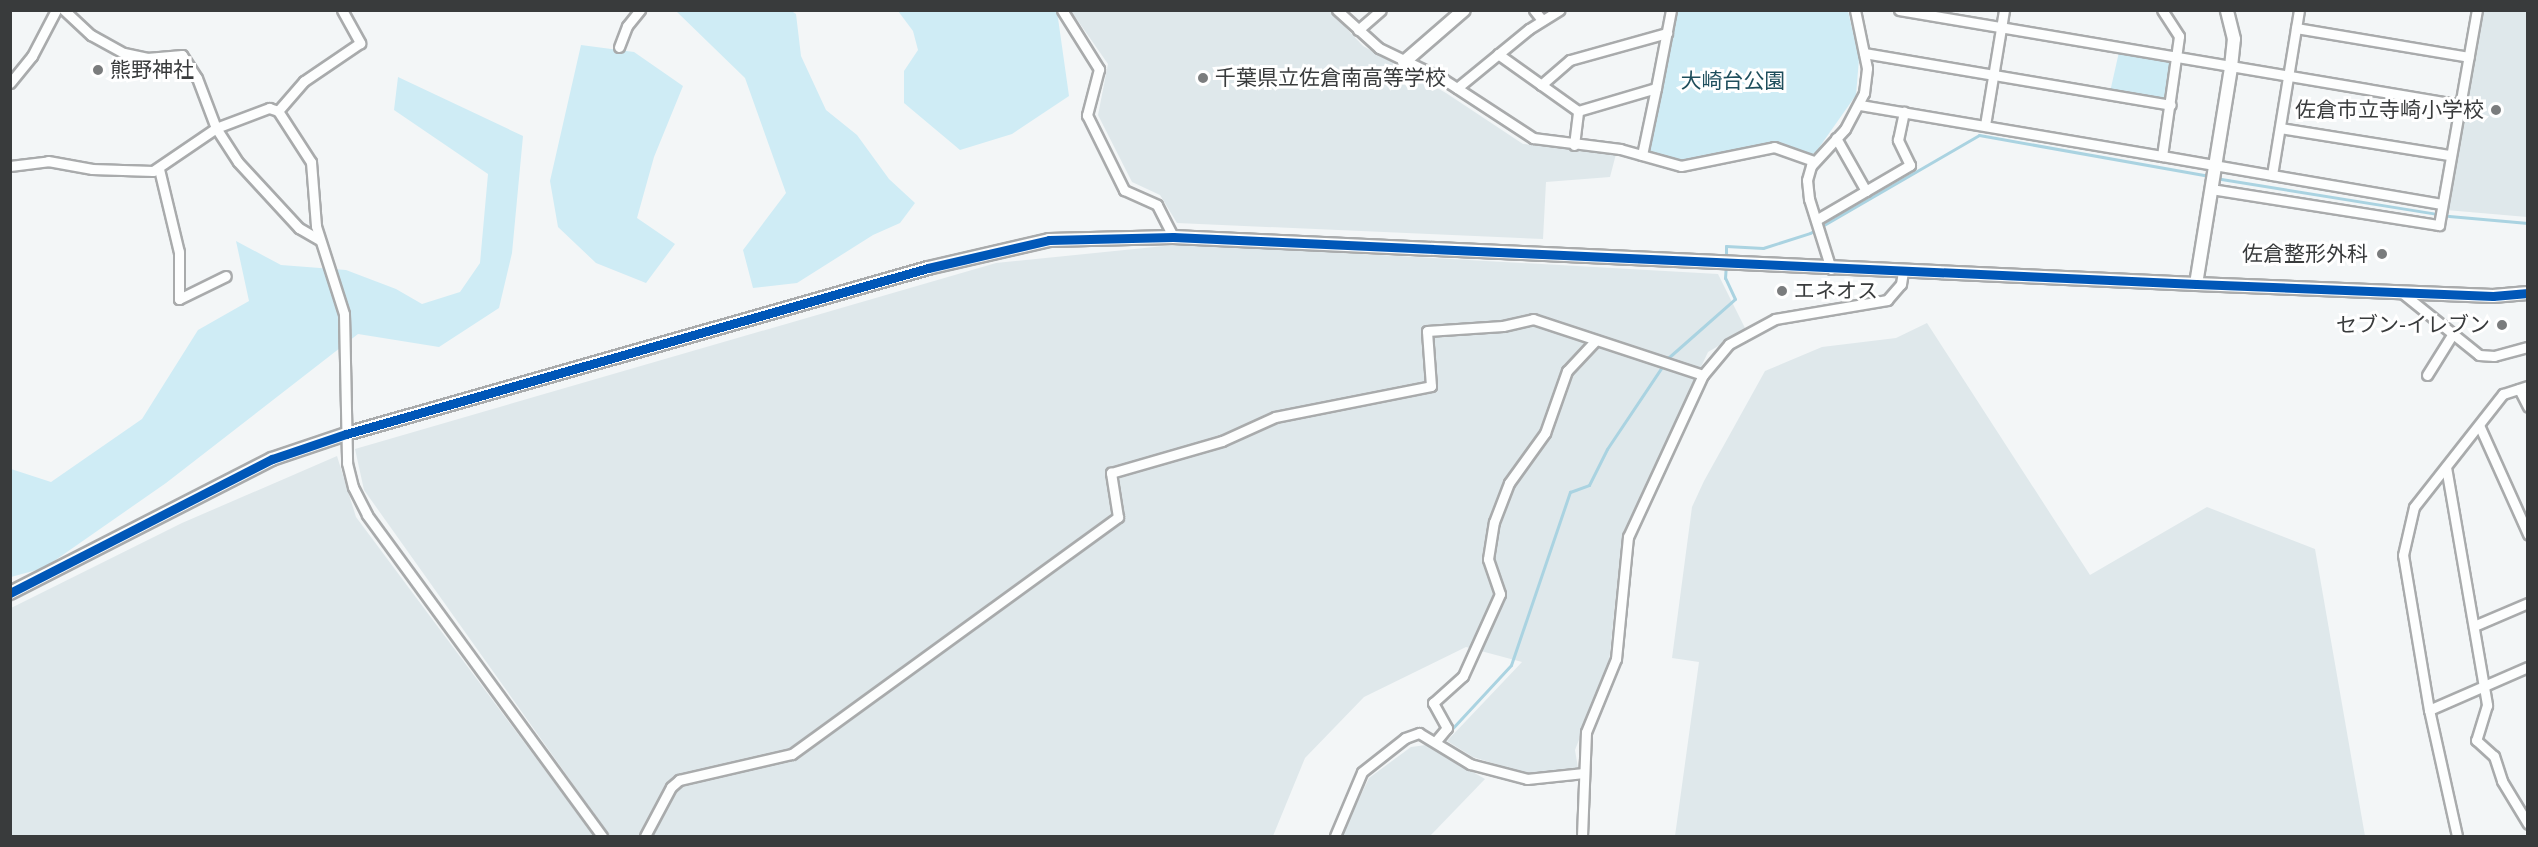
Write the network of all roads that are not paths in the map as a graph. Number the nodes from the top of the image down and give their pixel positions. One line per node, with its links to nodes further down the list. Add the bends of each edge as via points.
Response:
1 (56, 10): 33 (street, via 32,56)
2 (64, 10): 44 (street, via 91,35 124,53 147,58 182,55 197,78)
3 (342, 10): 40 (street, via 360,43 304,81)
4 (640, 10): 24 (street, via 627,26)
5 (1062, 10): 60 (street, via 1098,69 1087,115 1124,190 1156,205)
6 (1337, 10): 22 (street)
7 (1381, 10): 22 (street)
8 (1464, 10): 29 (street)
9 (1534, 10): 19 (street)
10 (1560, 10): 19 (street)
11 (1671, 10): 23 (street)
12 (1856, 10): 25 (street)
13 (1899, 10): 20 (street)
14 (2004, 10): 20 (street)
15 (2162, 10): 28 (street, via 2179,36)
16 (2227, 10): 30 (street, via 2234,39)
17 (2299, 10): 21 (street)
18 (2477, 10): 27 (street)
19 (1542, 20): 26 (street)
20 (2001, 28): 28 (street); 31 (street)
21 (2296, 28): 27 (street); 32 (street)
22 (1358, 30): 29 (street)
23 (1667, 33): 34 (street, via 1570,60); 36 (street)
24 (620, 47)
25 (1864, 53): 31 (street); 37 (street, via 1866,82)
26 (1498, 54): 34 (street); 35 (street)
27 (2469, 57): 39 (street)
28 (2178, 58): 30 (street); 38 (street)
29 (1404, 62): 35 (street)
30 (2231, 67): 32 (street); 53 (street)
31 (1993, 75): 38 (street); 43 (street)
32 (2288, 76): 39 (street); 45 (street)
33 (10, 83)
34 (1541, 85): 41 (street)
35 (1457, 88): 47 (street, via 1517,131)
36 (1656, 88): 41 (street); 48 (street)
37 (1860, 105): 42 (street); 46 (street)
38 (2171, 105): 50 (street)
39 (2461, 105): 49 (street)
40 (279, 111): 44 (street, via 269,108); 61 (street, via 311,162)
41 (1578, 111): 47 (street)
42 (1904, 112): 43 (street); 57 (street, via 1898,140 1910,165)
43 (1985, 126): 50 (street)
44 (216, 128): 54 (street); 61 (street, via 238,162 283,212 299,228)
45 (2280, 128): 49 (street); 55 (street)
46 (1836, 138): 51 (street); 57 (street)
47 (1574, 145): 48 (street)
48 (1641, 155): 51 (street, via 1682,166 1774,147)
49 (2449, 155): 58 (street)
50 (2162, 156): 53 (street)
51 (1815, 161): 59 (street, via 1807,180)
52 (10, 166): 54 (street, via 48,161 141,173)
53 (2215, 167): 55 (street); 56 (street)
54 (159, 169): 64 (street, via 179,252 179,299)
55 (2272, 175): 58 (street)
56 (2211, 189): 58 (street, via 2439,225); 65 (street)
57 (1866, 190): 59 (street)
58 (2442, 204)
59 (1816, 220): 62 (street)
60 (1173, 237): 62 (street); 76 (street, via 1049,240 980,254)
61 (320, 240): 76 (street, via 344,314)
62 (1831, 269): 63 (street)
63 (1903, 272): 65 (street); 71 (street, via 1901,284 1887,300 1775,319 1729,344)
64 (226, 276)
65 (2196, 284): 66 (street)
66 (2401, 292): 67 (street); 68 (street)
67 (2528, 293)
68 (2452, 335): 70 (street, via 2479,355 2494,356); 72 (street)
69 (1596, 340): 71 (street); 85 (street, via 1567,371 1545,433 1509,483 1494,522 1488,559 1500,594 1463,676 1433,703 1447,728); 89 (street, via 1533,319 1503,326 1427,331 1431,386 1275,417 1222,441 1111,473 1118,517 792,754 679,780 671,787)
70 (2528, 347)
71 (1703, 375): 86 (street, via 1628,537 1616,659 1586,732)
72 (2427, 375)
73 (2523, 387): 74 (street); 75 (street, via 2502,394)
74 (2528, 407)
75 (2479, 424): 77 (street); 78 (street)
76 (346, 434): 79 (street, via 272,459); 88 (street, via 353,487 367,515)
77 (2446, 466): 81 (street); 84 (street, via 2415,507 2403,555)
78 (2528, 534)
79 (10, 593)
80 (2528, 603): 81 (street)
81 (2474, 627): 83 (street)
82 (2528, 667): 83 (street)
83 (2484, 686): 84 (street); 87 (street, via 2487,705 2476,740 2494,756 2502,781)
84 (2429, 710): 92 (street)
85 (1436, 741): 86 (street, via 1470,764 1527,779); 90 (street, via 1423,733 1405,738 1362,772)
86 (1584, 773): 91 (street)
87 (2528, 824)
88 (602, 837)
89 (645, 837)
90 (1335, 837)
91 (1582, 837)
92 (2457, 837)

